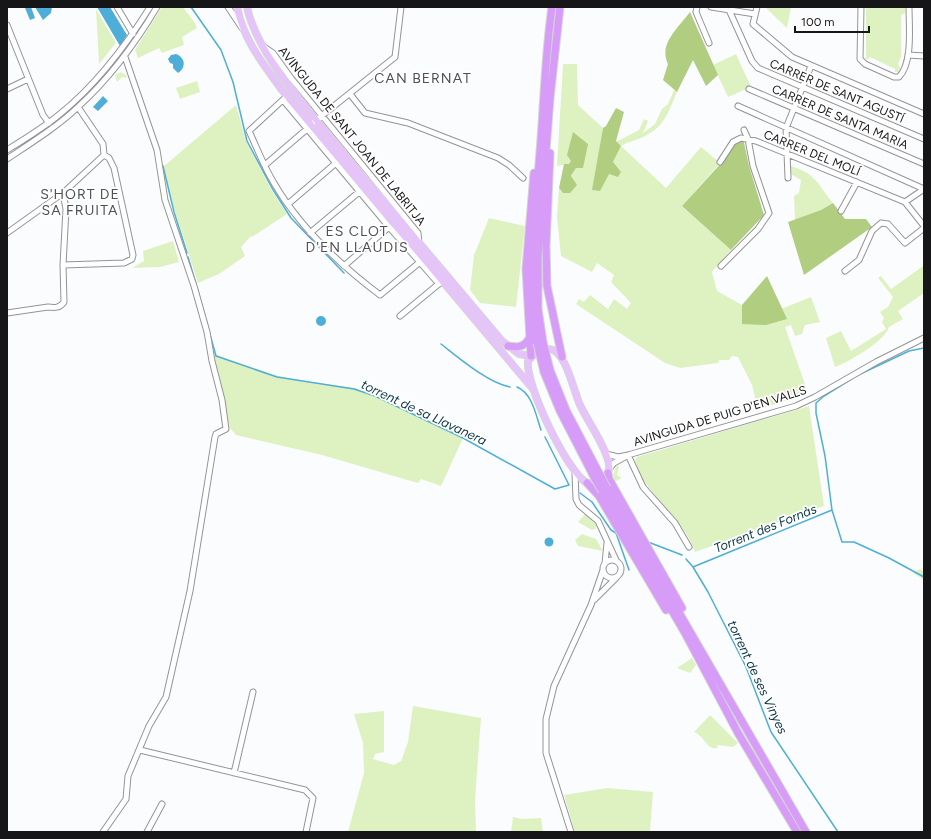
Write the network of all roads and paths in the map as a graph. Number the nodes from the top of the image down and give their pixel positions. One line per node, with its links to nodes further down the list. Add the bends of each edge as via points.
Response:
1 (117, 7): 19 (street)
2 (150, 7): 19 (street)
3 (157, 7): 23 (street)
4 (228, 7): 18 (street)
5 (237, 7): 18 (main road, AVINGUDA DE SANT JOAN DE LABRITJA)
6 (248, 7): 39 (main road, AVINGUDA DE SANT JOAN DE LABRITJA, via 252,24 277,69)
7 (400, 7): 32 (street, via 396,57)
8 (552, 7): 33 (highway)
9 (560, 7): 29 (highway)
10 (697, 7): 20 (street, via 696,12)
11 (711, 7): 15 (street)
12 (758, 7): 16 (street)
13 (861, 7): 21 (street, via 862,62 889,76 899,77 905,68)
14 (909, 7): 21 (street)
15 (729, 10): 16 (street); 28 (street, CARRER DE SANT AGUSTÍ, via 756,66)
16 (755, 14): 24 (street, via 755,27 792,57)
17 (7, 25): 27 (street)
18 (243, 30): 34 (main road, AVINGUDA DE SANT JOAN DE LABRITJA)
19 (133, 34): 41 (street, via 84,93)
20 (709, 43)
21 (908, 55): 22 (street)
22 (924, 56)
23 (125, 57): 25 (street); 26 (street)
24 (812, 66): 28 (street); 38 (street)
25 (115, 69): 26 (street); 36 (street)
26 (129, 72): 100 (street, via 157,150 165,200 207,332 226,429 215,437 190,592 166,696)
27 (28, 79): 30 (street); 41 (street)
28 (803, 86): 37 (street); 46 (street, CARRER DE SANT AGUSTÍ)
29 (552, 88): 78 (highway, via 537,272); 81 (highway, via 547,286)
30 (7, 89)
31 (749, 89): 37 (street, CARRER DE SANTA MARIA)
32 (350, 94): 39 (street); 55 (street, via 365,114 408,123 498,158 510,164)
33 (543, 94): 76 (highway, via 526,254); 78 (highway, via 532,273 533,310)
34 (285, 98): 42 (main road, AVINGUDA DE SANT JOAN DE LABRITJA); 54 (street, via 249,131)
35 (738, 106): 43 (street)
36 (78, 107): 40 (street); 49 (street, via 103,144)
37 (794, 108): 43 (street); 53 (street, CARRER DE SANTA MARIA)
38 (924, 114)
39 (320, 119): 42 (street); 79 (main road, AVINGUDA DE SANT JOAN DE LABRITJA, via 420,244)
40 (61, 122): 41 (street); 50 (street)
41 (49, 123): 47 (street)
42 (308, 126): 52 (street, AVINGUDA DE SANT JOAN DE LABRITJA); 54 (street); 73 (main road, AVINGUDA DE SANT JOAN DE LABRITJA)
43 (786, 128): 48 (street); 58 (street)
44 (744, 130): 45 (street)
45 (748, 139): 48 (street, CARRER DEL MOLÍ); 51 (street, CARRER DEL MOLÍ, via 741,138 733,142); 71 (street, via 753,166 769,213 758,229)
46 (924, 139)
47 (7, 150)
48 (787, 154): 56 (street); 57 (street, CARRER DEL MOLÍ)
49 (104, 155): 60 (street); 69 (street, via 109,158 114,168 133,255 129,262 124,263)
50 (7, 159)
51 (720, 162)
52 (336, 163): 59 (street, AVINGUDA DE SANT JOAN DE LABRITJA); 62 (street)
53 (924, 164)
54 (265, 165): 62 (street)
55 (523, 178)
56 (788, 178)
57 (857, 182): 61 (street, CARRER DEL MOLÍ); 63 (street)
58 (924, 189): 61 (street)
59 (360, 192): 64 (street, AVINGUDA DE SANT JOAN DE LABRITJA); 67 (street)
60 (63, 193): 66 (street); 69 (street, via 66,209)
61 (905, 202): 65 (street)
62 (288, 204): 67 (street)
63 (840, 211)
64 (389, 227): 68 (street, AVINGUDA DE SANT JOAN DE LABRITJA); 70 (street)
65 (924, 227): 72 (street, via 905,243 888,224 881,223 872,231 859,260)
66 (7, 233)
67 (310, 233): 70 (street)
68 (420, 262): 70 (street, via 380,295); 73 (street, AVINGUDA DE SANT JOAN DE LABRITJA)
69 (63, 265): 74 (street, via 65,298 62,305)
70 (344, 266)
71 (721, 266)
72 (845, 271)
73 (441, 283): 75 (street); 82 (main road, AVINGUDA DE SANT JOAN DE LABRITJA)
74 (7, 312)
75 (400, 316)
76 (530, 337): 79 (highway, via 519,347); 80 (highway)
77 (924, 338): 84 (street, AVINGUDA DE PUIG D'EN VALLS, via 796,406)
78 (540, 342): 88 (highway, bridge, via 547,371)
79 (508, 346): 80 (main road, AVINGUDA DE SANT JOAN DE LABRITJA, via 519,354)
80 (531, 356): 81 (main road, via 549,349 556,351); 82 (main road, via 528,367)
81 (562, 358): 83 (main road, via 580,404)
82 (533, 389): 86 (main road, via 550,429)
83 (606, 454): 84 (street, AVINGUDA DE PUIG D'EN VALLS, via 618,457); 85 (main road)
84 (628, 455): 85 (street, AVINGUDA DE PUIG D'EN VALLS, via 614,463); 91 (street, via 643,487 675,523)
85 (609, 471): 87 (main road, via 597,483); 98 (highway, via 609,479 702,646)
86 (575, 473): 87 (main road); 89 (street)
87 (586, 483): 89 (street); 97 (highway, via 599,496 657,595)
88 (604, 489): 97 (highway); 98 (highway)
89 (575, 490): 90 (street, via 579,504 594,516 603,528)
90 (607, 542): 92 (street); 93 (street)
91 (689, 547)
92 (616, 560): 93 (street); 95 (street, via 622,569)
93 (605, 563): 94 (street)
94 (603, 570): 95 (street, via 608,577); 96 (street)
95 (616, 578): 96 (street, via 604,588)
96 (591, 605): 106 (street, via 554,686 547,709 545,728 549,763)
97 (696, 655): 107 (highway, via 738,733)
98 (713, 671): 108 (highway)
99 (253, 692): 101 (street)
100 (140, 750): 101 (street); 103 (street, via 126,782 126,799)
101 (234, 773): 105 (street, via 310,792 313,801)
102 (162, 804): 104 (street)
103 (103, 832)
104 (147, 832)
105 (306, 832)
106 (571, 832)
107 (797, 832)
108 (806, 832)

